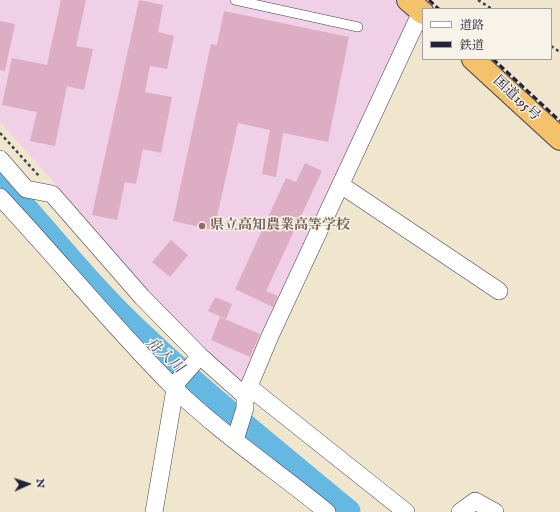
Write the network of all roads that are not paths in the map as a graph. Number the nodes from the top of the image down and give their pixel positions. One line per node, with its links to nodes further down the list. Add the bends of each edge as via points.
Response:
1 (235, 0): 3 (lane)
2 (418, 8): 7 (street)
3 (358, 27)
4 (474, 60): 5 (highway, 国道195号)
5 (560, 139)
6 (0, 159): 10 (street, via 26,189 52,194)
7 (340, 185): 9 (street); 12 (street, via 270,336)
8 (0, 197): 11 (street, via 106,317)
9 (499, 291)
10 (197, 360): 11 (street); 12 (street)
11 (176, 385): 13 (street); 14 (street)
12 (246, 397): 13 (street); 16 (street)
13 (237, 437): 15 (street)
14 (154, 512)
15 (327, 512)
16 (406, 512)
17 (460, 512): 18 (street, via 475,501)
18 (495, 512)

